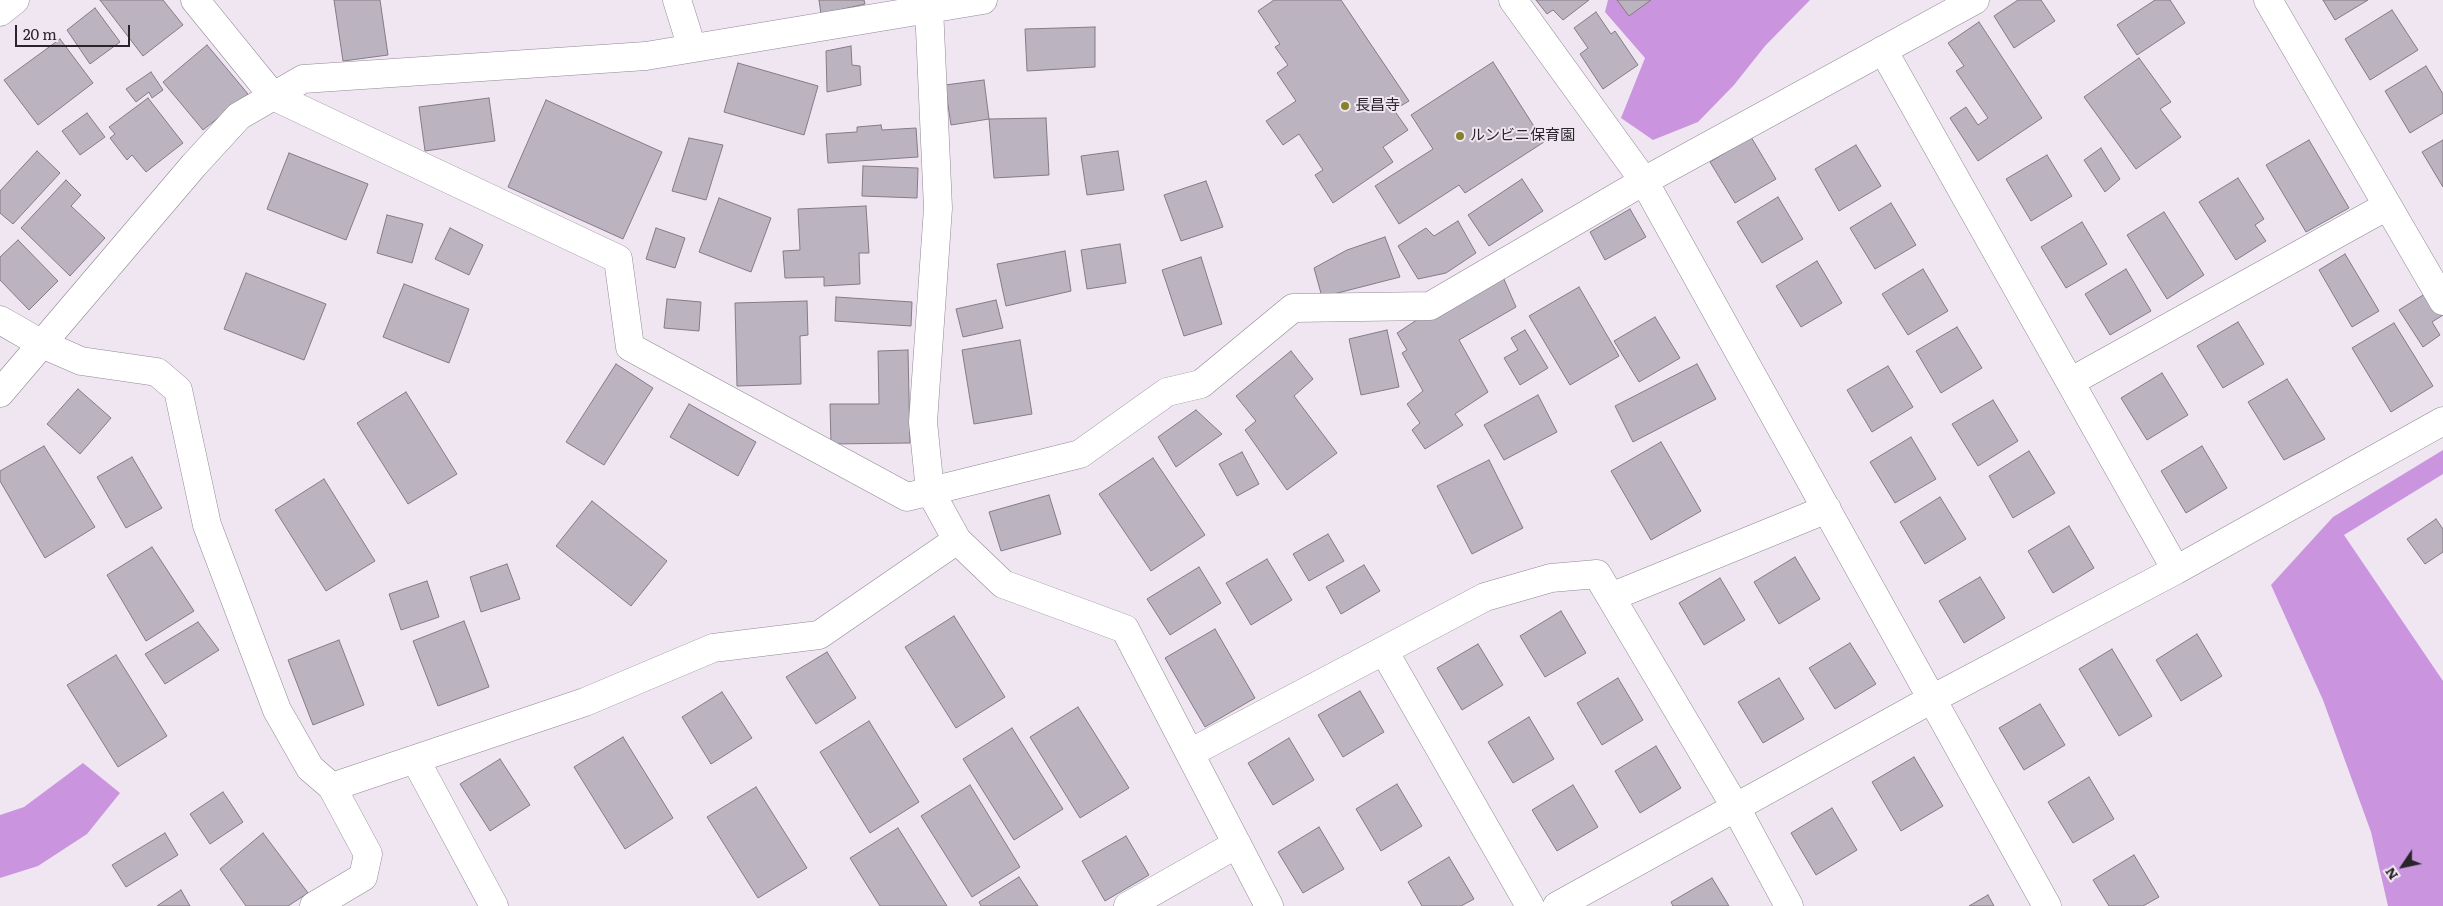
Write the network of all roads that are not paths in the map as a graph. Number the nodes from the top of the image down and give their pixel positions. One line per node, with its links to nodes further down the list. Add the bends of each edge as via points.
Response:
1 (16, 0): 9 (street)
2 (195, 0): 12 (street)
3 (677, 0): 10 (street)
4 (983, 0): 8 (street)
5 (1513, 0): 13 (street)
6 (1975, 0): 11 (street)
7 (2268, 0): 14 (street)
8 (929, 7): 10 (street); 21 (street, via 938,208 923,422)
9 (0, 12)
10 (692, 48): 12 (street, via 646,56 304,79)
11 (1883, 50): 13 (street); 18 (street)
12 (274, 96): 17 (street, via 239,116); 21 (street, via 618,259 630,347 907,497)
13 (1644, 181): 21 (street, via 1430,306 1293,308 1201,384 1167,392 1080,454); 22 (street)
14 (2387, 206): 15 (street); 18 (street)
15 (2443, 301)
16 (0, 320): 17 (street)
17 (42, 344): 19 (street); 30 (street, via 81,361 157,372 178,390 208,525 276,710 310,768)
18 (2070, 382): 24 (street)
19 (0, 393)
20 (2443, 421): 24 (street)
21 (930, 491): 23 (street)
22 (1827, 509): 25 (street); 27 (street)
23 (957, 540): 28 (street, via 1003,584 1125,629); 29 (street, via 819,635 713,648 585,702)
24 (2176, 570): 27 (street)
25 (1611, 597): 26 (street, via 1597,574 1552,578 1485,597); 31 (street)
26 (1384, 651): 28 (street); 37 (street)
27 (1932, 699): 31 (street); 40 (street)
28 (1190, 753): 32 (street)
29 (415, 759): 30 (street); 34 (street)
30 (332, 786): 33 (street, via 368,854 363,877)
31 (1736, 808): 38 (street); 39 (street)
32 (1237, 844): 35 (street); 36 (street)
33 (314, 906)
34 (494, 906)
35 (1128, 906)
36 (1269, 906)
37 (1530, 906)
38 (1556, 906)
39 (1789, 906)
40 (2047, 906)

